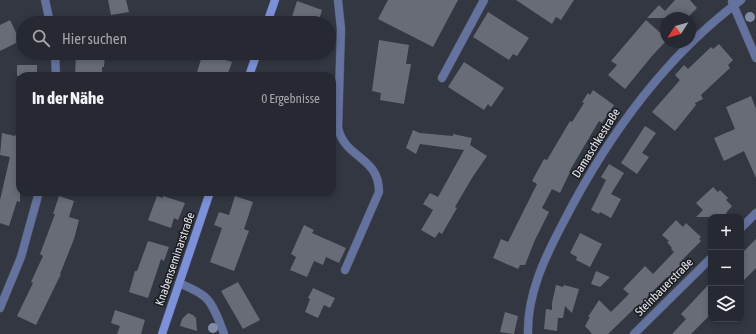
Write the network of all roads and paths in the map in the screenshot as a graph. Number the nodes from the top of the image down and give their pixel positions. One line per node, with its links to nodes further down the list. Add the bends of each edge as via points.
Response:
1 (45, 0): 7 (street)
2 (275, 0): 8 (street)
3 (338, 0): 20 (street, via 341,29 338,128 340,137 370,166 379,181 379,192)
4 (484, 0): 14 (street)
5 (741, 0): 6 (street, Damaschkestraße)
6 (733, 3): 9 (street); 25 (street, Damaschkestraße, via 658,77 604,150 576,197 541,269 531,301)
7 (48, 16)
8 (270, 16)
9 (756, 58)
10 (55, 60): 12 (street)
11 (255, 60): 13 (street)
12 (56, 72)
13 (250, 72)
14 (442, 78)
15 (38, 196): 22 (street, via 21,257)
16 (209, 196): 21 (street, Knabenseminarstraße)
17 (756, 214): 18 (street)
18 (744, 225)
19 (708, 261): 26 (street, Steinbauerstraße)
20 (345, 270)
21 (179, 283): 23 (street, Knabenseminarstraße); 24 (street, via 206,298 218,317)
22 (0, 308)
23 (162, 334)
24 (224, 334)
25 (528, 334)
26 (634, 334)

